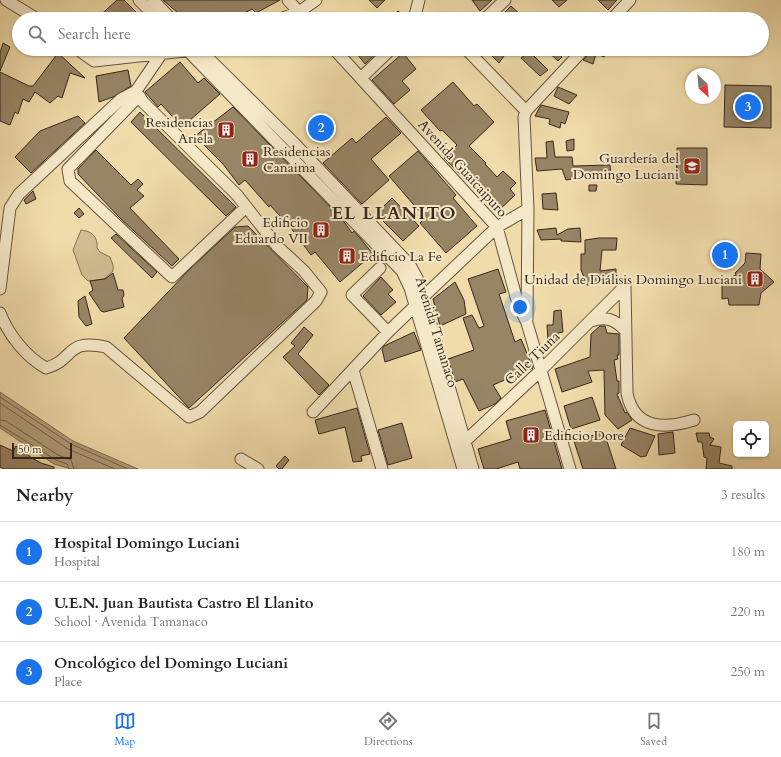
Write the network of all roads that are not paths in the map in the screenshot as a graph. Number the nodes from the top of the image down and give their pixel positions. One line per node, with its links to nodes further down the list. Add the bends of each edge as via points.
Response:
1 (6, 0): 9 (street)
2 (139, 0): 10 (street)
3 (153, 0): 11 (street)
4 (288, 0): 12 (street)
5 (316, 0): 13 (street)
6 (419, 0): 14 (street)
7 (505, 0): 15 (street)
8 (630, 0): 16 (street)
9 (26, 12)
10 (151, 12)
11 (164, 12)
12 (299, 12)
13 (305, 12)
14 (416, 12)
15 (493, 12)
16 (619, 12)
17 (87, 56): 18 (street, via 94,61)
18 (136, 56)
19 (160, 56): 27 (street)
20 (192, 56): 35 (street, Avenida Tamanaco, via 394,262 406,279)
21 (206, 56): 34 (street, Avenida Tamanaco, via 404,258 414,272)
22 (341, 56): 26 (street, Avenida Guaicaipuro)
23 (384, 56): 26 (street)
24 (472, 56): 28 (street)
25 (577, 56): 28 (street)
26 (361, 78): 31 (street, Avenida Guaicaipuro)
27 (138, 93): 29 (street); 29 (street, via 68,169 70,181 172,277); 33 (street, via 121,99 13,202 10,208)
28 (526, 111): 30 (street, via 524,117)
29 (246, 207): 36 (street, via 277,246 304,271 321,292 316,301 200,412 188,417 106,347 80,345 54,366 46,368 10,334)
30 (528, 209): 31 (street); 38 (street)
31 (497, 227): 34 (street); 38 (street, Avenida Guaicaipuro, via 518,304)
32 (380, 268): 40 (street, via 352,295)
33 (0, 289)
34 (423, 297): 45 (street, Avenida Tamanaco)
35 (416, 306): 40 (street); 45 (street, Avenida Tamanaco)
36 (0, 313)
37 (590, 321): 39 (street, via 604,317 612,319); 39 (street, Calle Tiuna, via 625,286); 42 (street, Calle Tiuna)
38 (527, 323): 42 (street, Avenida Guaicaipuro)
39 (626, 330): 44 (street, via 627,393 632,408 646,421 663,427)
40 (388, 332): 41 (street)
41 (353, 370): 43 (street); 48 (street)
42 (540, 371): 45 (street, Calle Tiuna); 51 (street, Avenida Guaicaipuro)
43 (313, 412)
44 (694, 420)
45 (461, 445): 49 (street, Avenida Tamanaco); 50 (street, Avenida Tamanaco)
46 (241, 460): 47 (street)
47 (258, 469)
48 (382, 469)
49 (463, 469)
50 (473, 469)
51 (570, 469)

